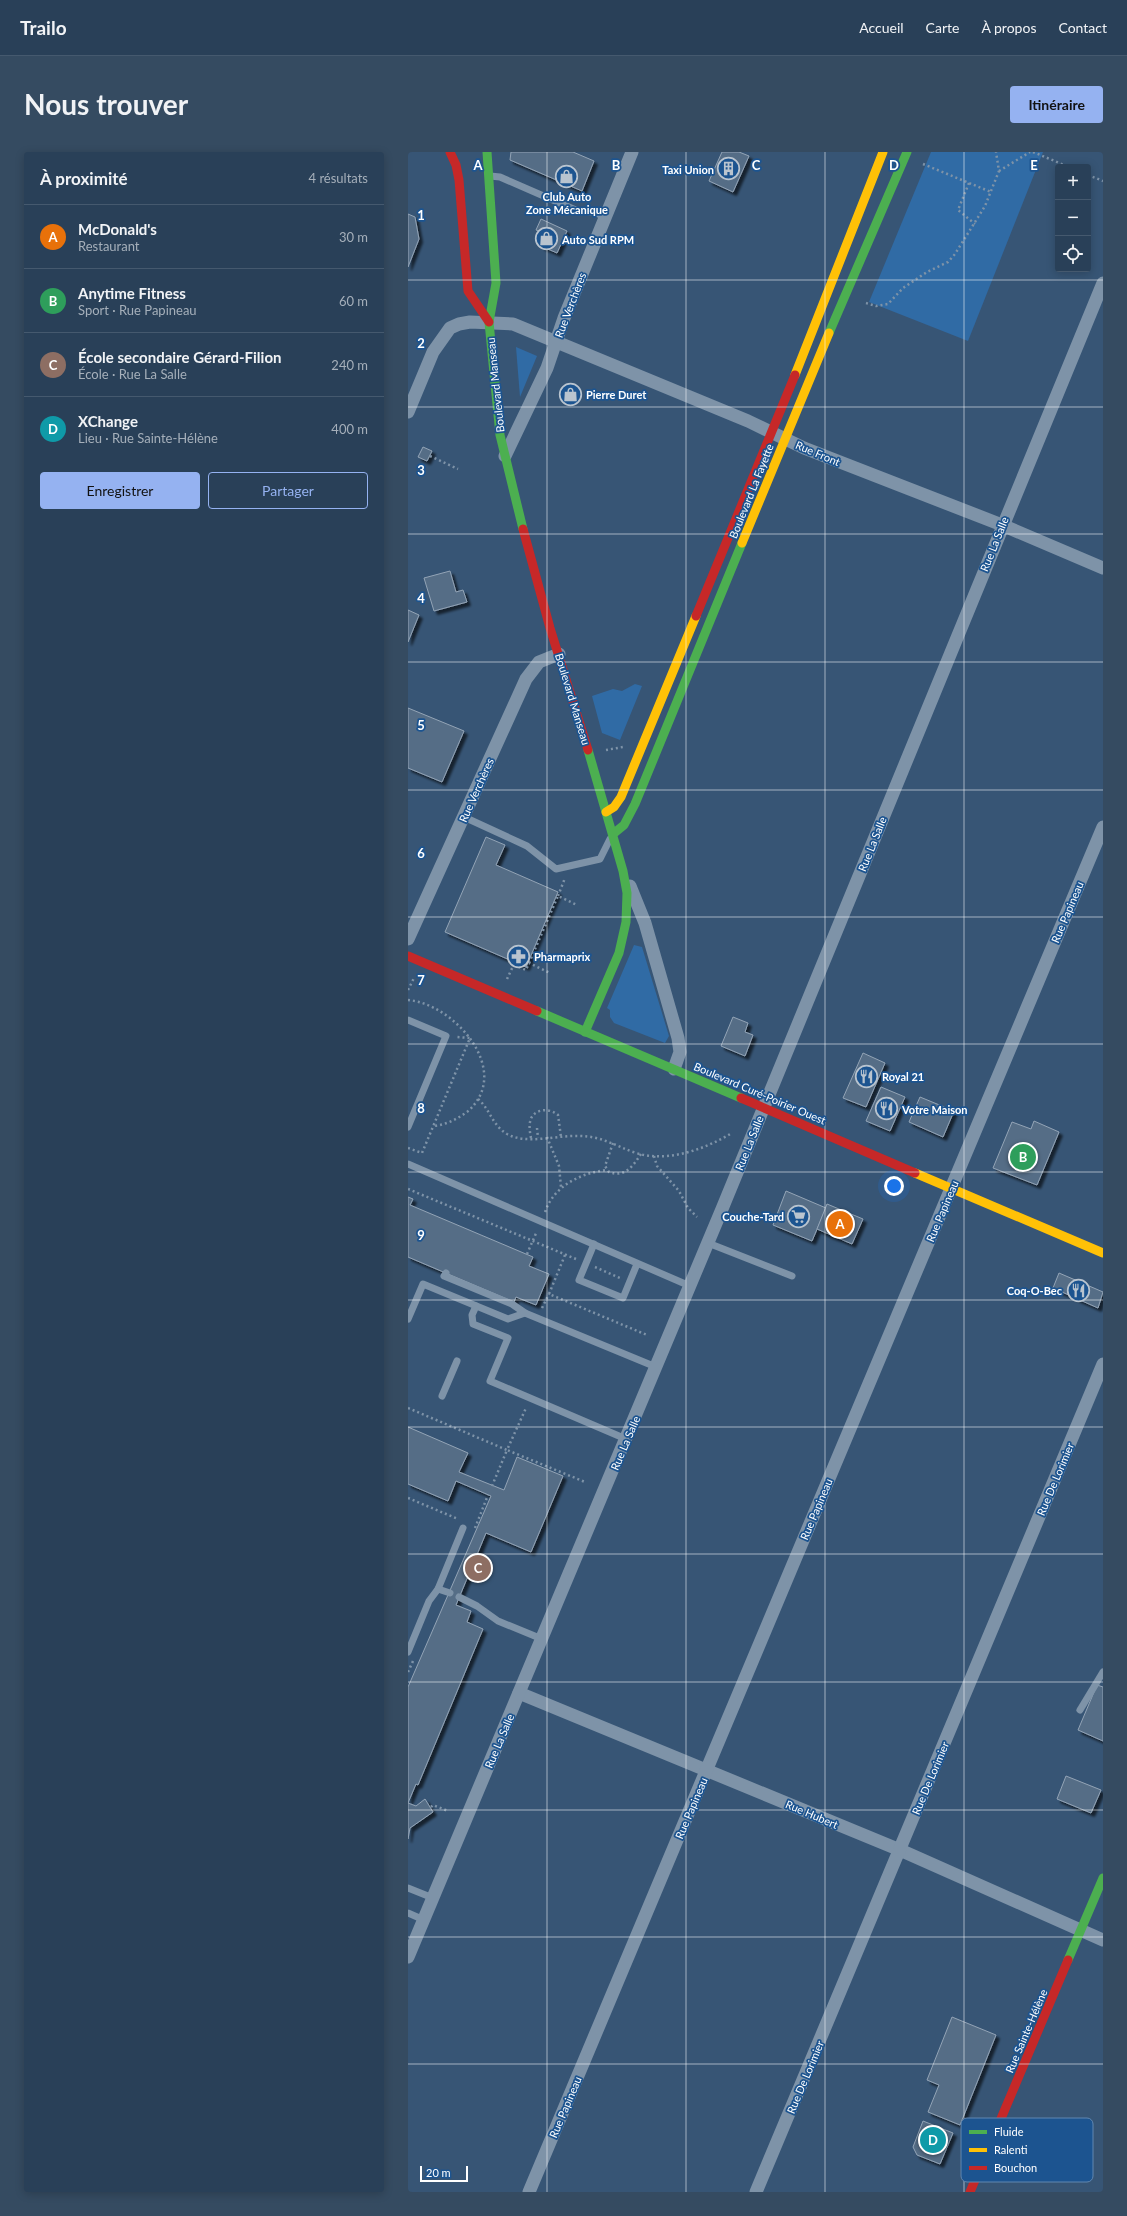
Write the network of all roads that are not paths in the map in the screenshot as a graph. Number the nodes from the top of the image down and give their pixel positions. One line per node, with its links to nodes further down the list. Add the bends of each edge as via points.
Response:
1 (450, 152): 9 (street, Boulevard Manseau, via 459,180 468,291)
2 (487, 152): 6 (street, Boulevard Manseau)
3 (632, 152): 7 (street, Rue Verchères)
4 (884, 152): 12 (street, Boulevard La Fayette)
5 (907, 152): 13 (street, Boulevard La Fayette)
6 (488, 175): 7 (lane, via 500,177 578,211 594,212); 9 (street, Boulevard Manseau, via 496,283)
7 (605, 217): 10 (street, Rue Verchères)
8 (1103, 283): 15 (street, Rue La Salle)
9 (489, 322): 10 (street, Rue Front, via 515,325); 11 (street, Rue Front, via 459,324 445,333 433,352); 14 (street, Boulevard Manseau, via 497,412)
10 (556, 341): 12 (street, Rue Front); 14 (street, Rue Verchères, via 547,368)
11 (408, 412)
12 (772, 431): 13 (street, Rue Front); 18 (street, Boulevard La Fayette, via 621,797 614,807)
13 (786, 438): 15 (street, Rue Front, via 804,448); 21 (street, Boulevard La Fayette, via 635,804 624,825)
14 (505, 456): 17 (street, Boulevard Manseau, via 521,524)
15 (1002, 525): 16 (street, Rue Front); 28 (street, Rue La Salle)
16 (1103, 568)
17 (559, 654): 18 (street, Boulevard Manseau); 19 (street, Rue Verchères, via 539,662 531,671)
18 (606, 812): 21 (street, Boulevard Manseau)
19 (464, 817): 21 (lane, via 527,846 553,868 560,870 600,859); 23 (street, Rue Verchères)
20 (1103, 827): 31 (street, Rue Papineau)
21 (613, 834): 22 (street, Boulevard Manseau)
22 (623, 871): 26 (street, via 627,893 625,929 617,958); 27 (street, Boulevard Manseau, via 645,924 678,1038 680,1052)
23 (408, 939)
24 (408, 956): 26 (street, Boulevard Curé-Poirier Ouest)
25 (408, 1020): 29 (lane, via 446,1036)
26 (585, 1032): 27 (street, Boulevard Curé-Poirier Ouest)
27 (674, 1069): 28 (street, Boulevard Curé-Poirier Ouest)
28 (764, 1108): 31 (street, Boulevard Curé-Poirier Ouest); 32 (street, Rue La Salle)
29 (408, 1127)
30 (408, 1164): 33 (lane)
31 (951, 1189): 34 (street, Boulevard Curé-Poirier Ouest); 56 (street, Rue Papineau)
32 (708, 1243): 37 (lane); 38 (street, Rue La Salle)
33 (594, 1244): 35 (lane); 35 (lane, via 579,1280 623,1298)
34 (1103, 1252)
35 (637, 1264): 38 (lane)
36 (446, 1273): 40 (lane, via 444,1276 512,1304)
37 (792, 1276)
38 (690, 1286): 44 (street, Rue La Salle)
39 (476, 1306): 40 (lane, via 508,1319); 41 (lane, via 423,1284); 46 (lane, via 472,1315 473,1324 508,1338 490,1381)
40 (525, 1313): 44 (lane)
41 (408, 1319)
42 (457, 1362): 45 (lane)
43 (1103, 1364): 57 (street, Rue De Lorimier)
44 (656, 1367): 46 (street, Rue La Salle)
45 (442, 1396)
46 (626, 1439): 51 (street, Rue La Salle)
47 (464, 1525): 48 (lane)
48 (438, 1589): 49 (lane); 52 (lane, via 429,1601)
49 (450, 1593)
50 (459, 1597): 51 (lane, via 477,1606 498,1622)
51 (542, 1638): 54 (street, Rue La Salle)
52 (408, 1652)
53 (1103, 1672): 55 (lane)
54 (519, 1693): 56 (street, Rue Hubert); 60 (street, Rue La Salle)
55 (1080, 1710)
56 (707, 1769): 57 (street, Rue Hubert); 68 (street, Rue Papineau)
57 (900, 1850): 63 (street, Rue Hubert); 69 (street, Rue De Lorimier)
58 (1103, 1878): 63 (street, Rue Sainte-Hélène)
59 (408, 1888): 60 (lane)
60 (433, 1898): 62 (street, Rue La Salle)
61 (408, 1913): 62 (lane)
62 (424, 1920): 65 (street, Rue La Salle)
63 (1081, 1931): 64 (street, Rue Hubert); 66 (street, Rue Sainte-Hélène)
64 (1103, 1940)
65 (408, 1957)
66 (1001, 2118)
67 (974, 2182): 70 (street, Rue Sainte-Hélène)
68 (529, 2192)
69 (756, 2192)
70 (970, 2192)

